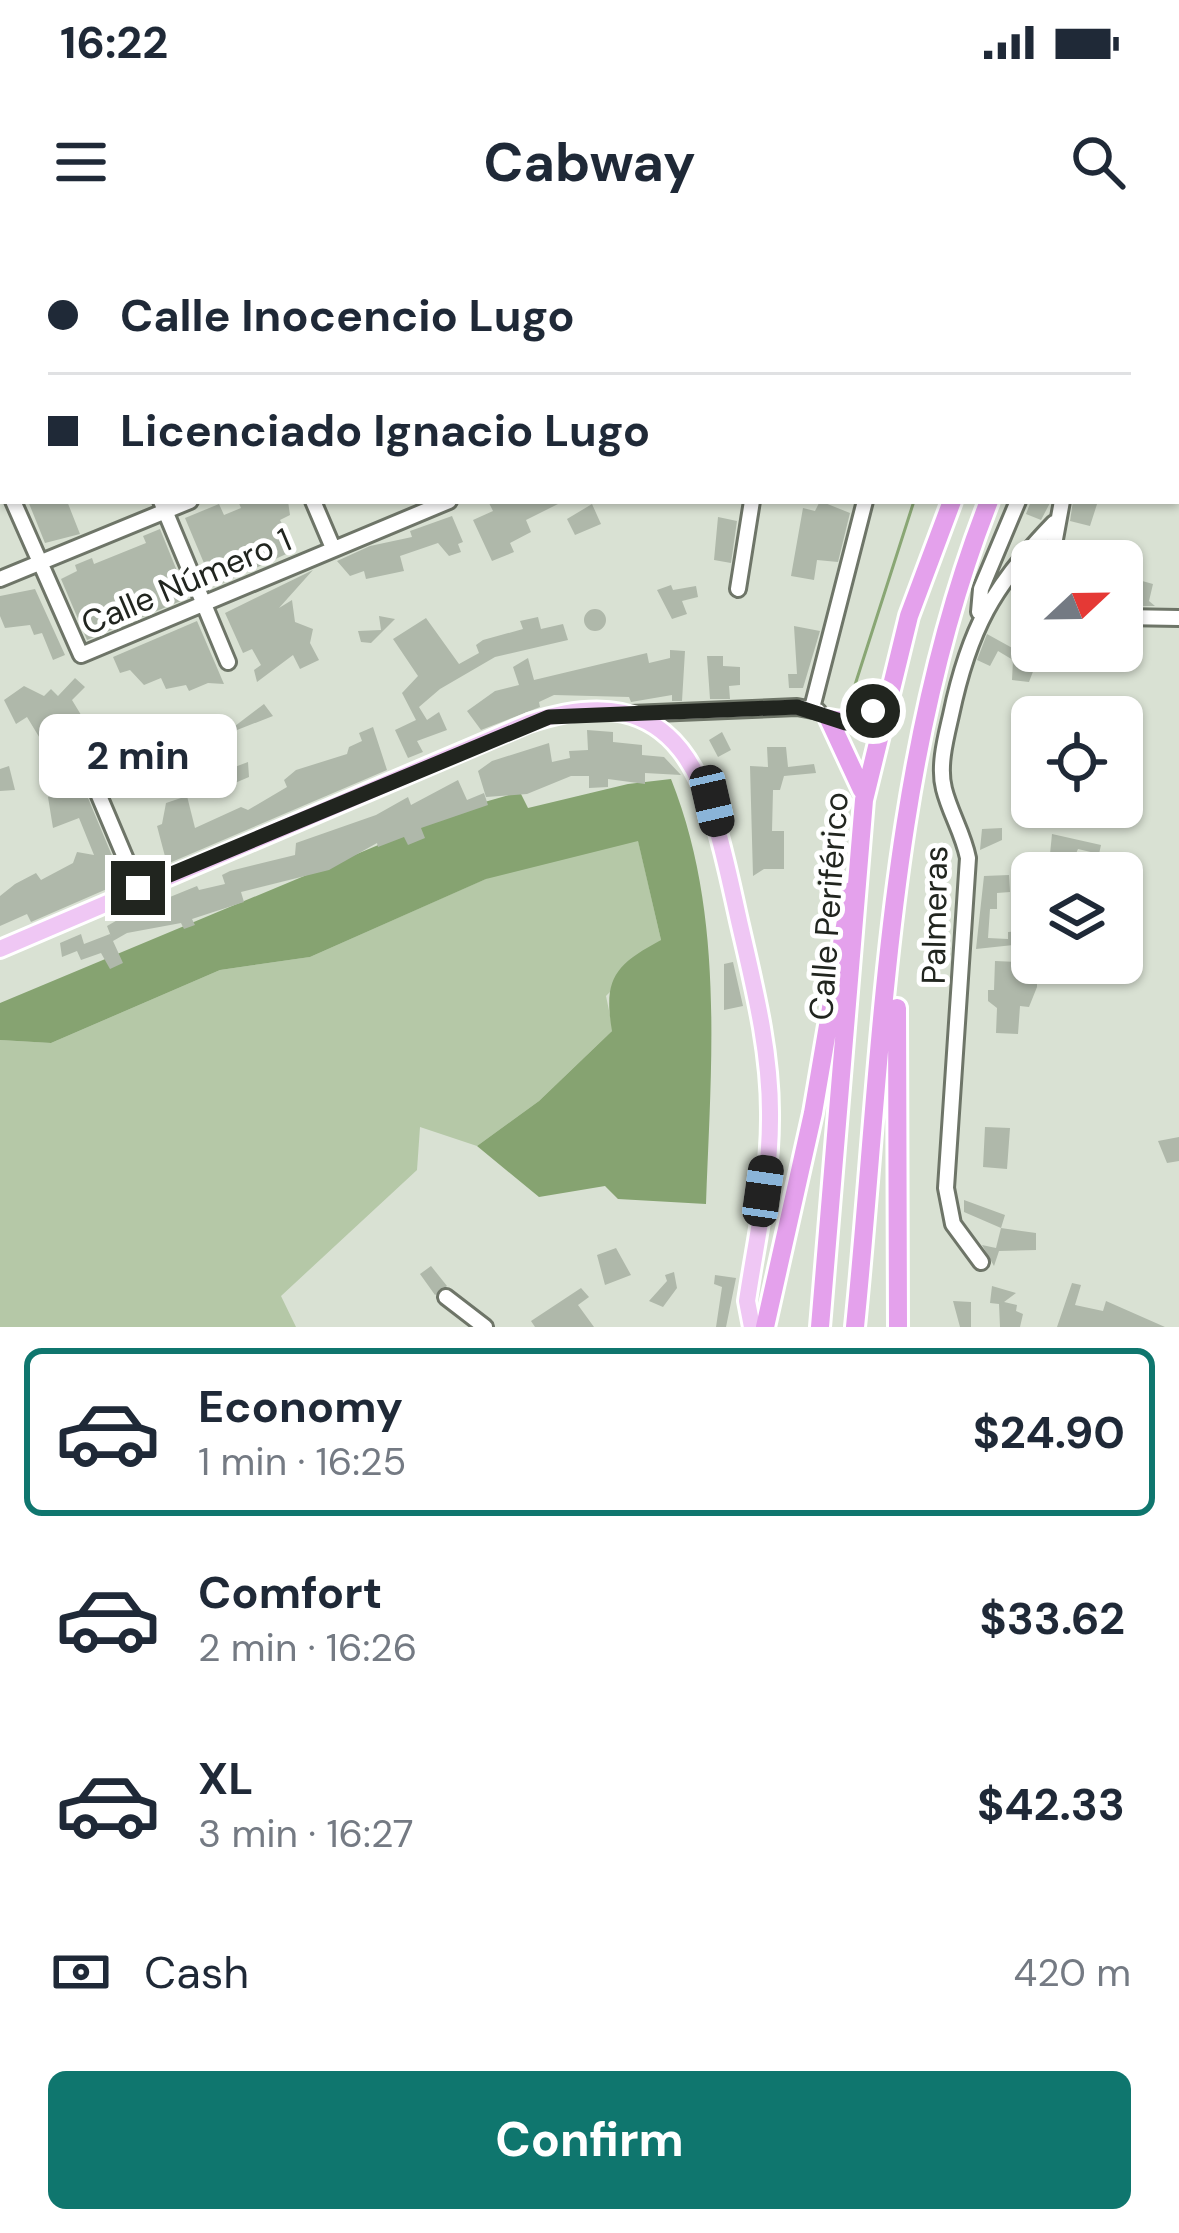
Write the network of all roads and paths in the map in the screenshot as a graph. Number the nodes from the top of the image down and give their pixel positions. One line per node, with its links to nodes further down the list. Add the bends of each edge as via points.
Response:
1 (14, 504): 14 (street)
2 (315, 504): 13 (street)
3 (442, 504): 13 (street, Calle Número 1)
4 (752, 504): 16 (street)
5 (864, 504): 23 (street)
6 (951, 504): 22 (highway, Calle Periférico)
7 (988, 504): 28 (highway, Calle Periférico, via 940,638)
8 (1017, 504): 18 (street, via 981,589)
9 (1061, 504): 11 (street, Palmeras)
10 (163, 506): 14 (street); 17 (street)
11 (1054, 523): 12 (street, Palmeras); 18 (street, Palmeras)
12 (1053, 540)
13 (333, 548): 17 (street, Calle Número 1)
14 (38, 563): 15 (street); 17 (street, Calle Número 1, via 78,655)
15 (0, 579)
16 (738, 589)
17 (202, 604): 21 (street)
18 (979, 617): 26 (street, Palmeras, via 947,732)
19 (1143, 618): 20 (street)
20 (1179, 619)
21 (228, 662)
22 (889, 685): 23 (highway, via 865,716 846,723); 27 (highway, Calle Periférico)
23 (821, 714): 24 (street); 27 (highway)
24 (620, 715): 30 (main road, via 567,712 529,724); 36 (main road, via 670,738 705,784 750,969 770,1120 747,1301)
25 (70, 728): 30 (street)
26 (943, 788): 28 (street); 33 (street, Palmeras, via 968,858 946,1188 953,1224)
27 (864, 800): 29 (highway, Calle Periférico)
28 (908, 802): 31 (highway, Calle Periférico)
29 (860, 870): 37 (highway, via 843,917 813,1113); 38 (highway, Calle Periférico)
30 (138, 888): 32 (main road)
31 (894, 934): 39 (highway, Calle Periférico); 40 (highway)
32 (0, 949)
33 (981, 1262)
34 (446, 1297): 35 (street)
35 (485, 1327)
36 (752, 1327)
37 (765, 1327)
38 (820, 1327)
39 (854, 1327)
40 (898, 1327)

